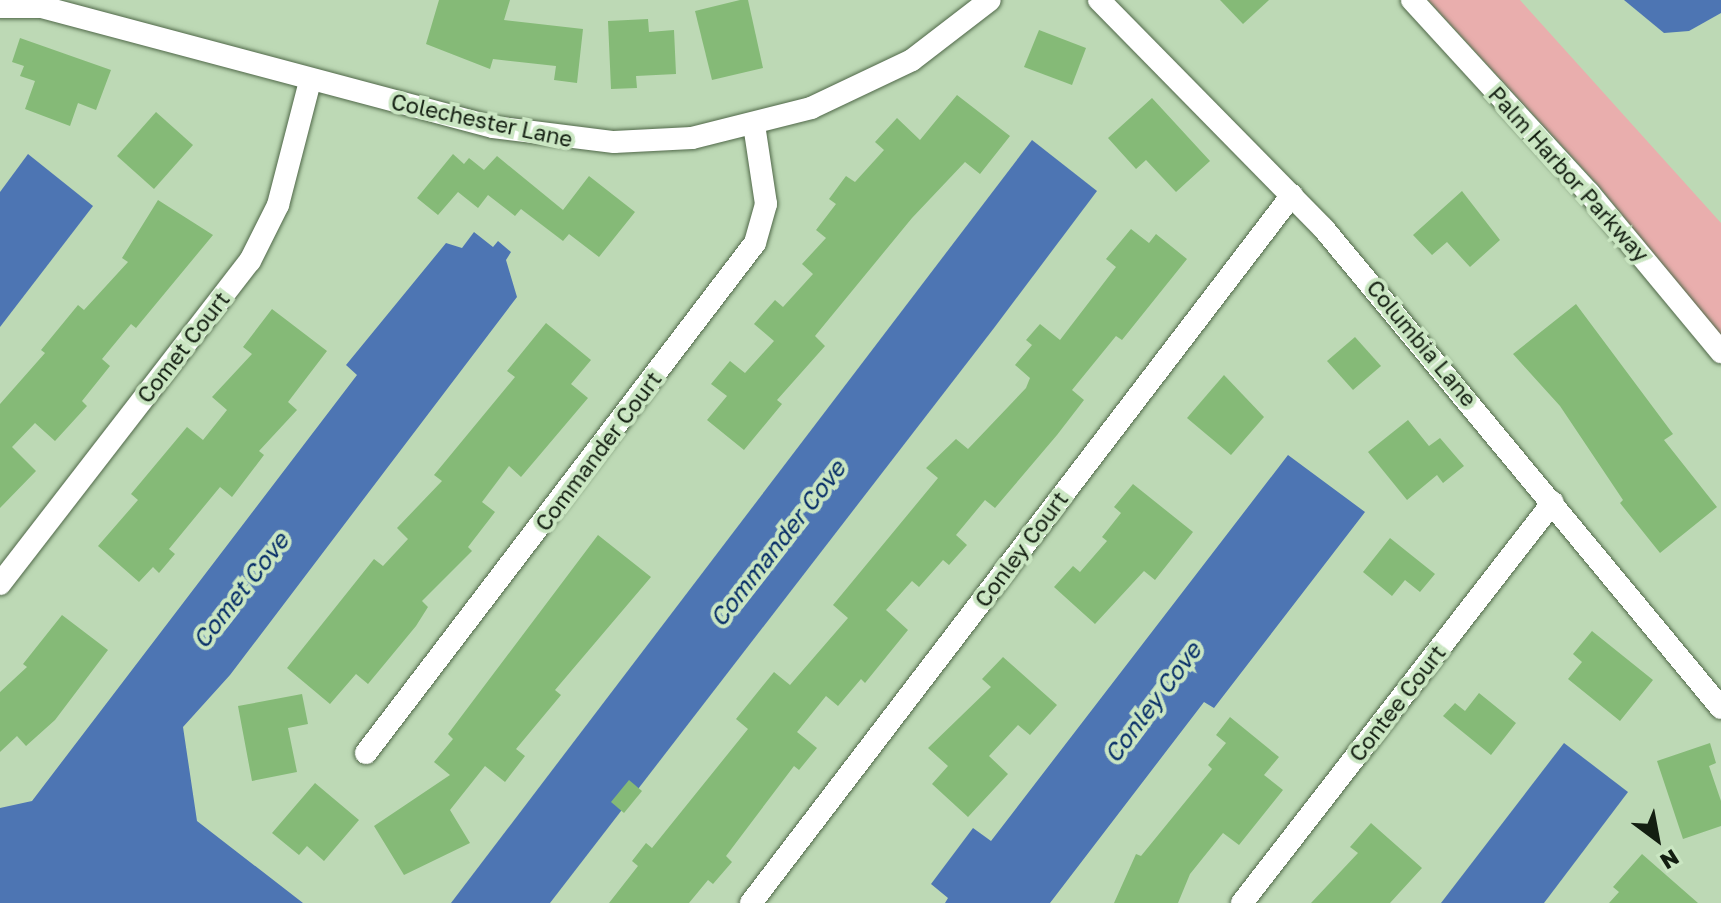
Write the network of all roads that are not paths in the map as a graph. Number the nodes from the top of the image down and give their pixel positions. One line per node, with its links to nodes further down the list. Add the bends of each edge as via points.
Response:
1 (990, 0): 6 (street, Colechester Lane, via 937,43 867,84)
2 (1099, 0): 7 (street, Columbia Lane)
3 (1412, 0): 8 (street, Palm Harbor Parkway, via 1589,193)
4 (0, 7): 5 (street, Colechester Lane, via 42,7)
5 (310, 81): 6 (street, Colechester Lane, via 493,127 583,141 692,138); 10 (street, Comet Court, via 278,205 250,261)
6 (754, 125): 12 (street, Commander Court, via 766,204 748,254)
7 (1292, 195): 9 (street, Columbia Lane, via 1433,354); 13 (street, Conley Court)
8 (1721, 352)
9 (1553, 502): 11 (street, Columbia Lane); 14 (street, Contee Court)
10 (0, 584)
11 (1721, 708)
12 (366, 753)
13 (751, 903)
14 (1242, 903)

